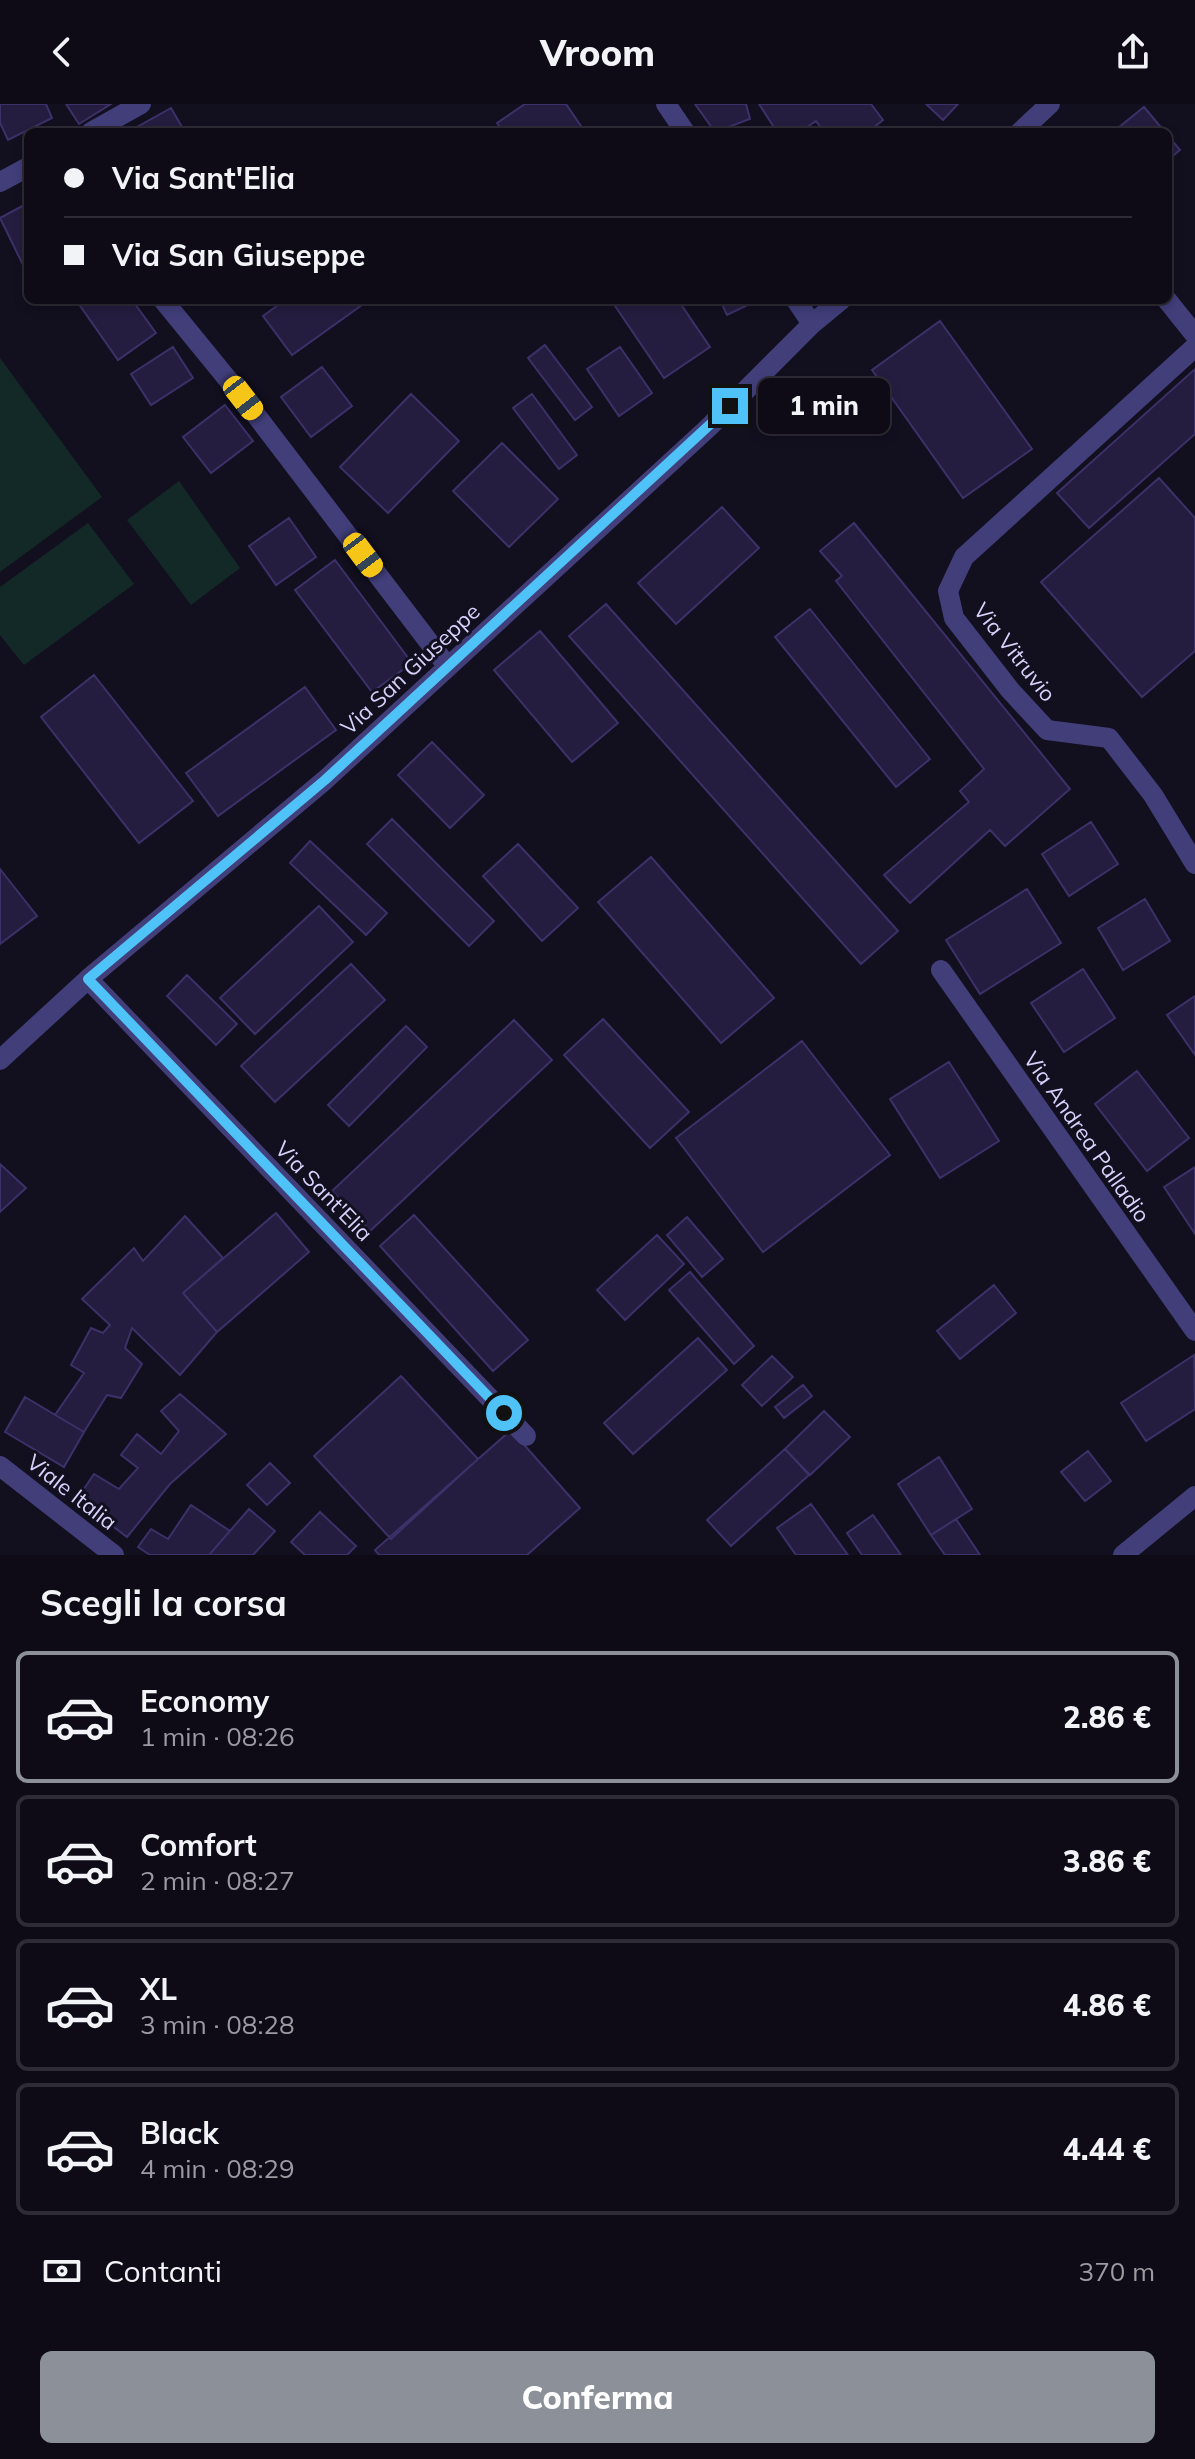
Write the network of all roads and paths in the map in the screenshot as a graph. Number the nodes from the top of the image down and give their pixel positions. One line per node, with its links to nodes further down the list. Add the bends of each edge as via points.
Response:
1 (141, 104): 4 (street)
2 (666, 104): 5 (street)
3 (1050, 104): 6 (street)
4 (98, 128)
5 (682, 128)
6 (1029, 128)
7 (24, 169): 8 (street)
8 (0, 182)
9 (166, 304): 16 (street)
10 (799, 304): 13 (street)
11 (836, 304): 13 (street, Via San Giuseppe)
12 (1170, 304): 14 (street)
13 (812, 324): 16 (street, Via San Giuseppe, via 709,427)
14 (1195, 335)
15 (1195, 347): 17 (street, Via Vitruvio, via 964,557 948,591 954,618 1047,730 1109,738 1153,795)
16 (448, 667): 19 (street, Via San Giuseppe, via 325,780)
17 (1195, 864)
18 (941, 970): 21 (street, Via Andrea Palladio)
19 (88, 979): 20 (street, Via San Giuseppe); 22 (street, Via Sant'Elia)
20 (0, 1060)
21 (1195, 1331)
22 (526, 1436)
23 (0, 1466): 25 (street, Viale Italia)
24 (1195, 1496): 26 (street)
25 (114, 1555)
26 (1123, 1555)

